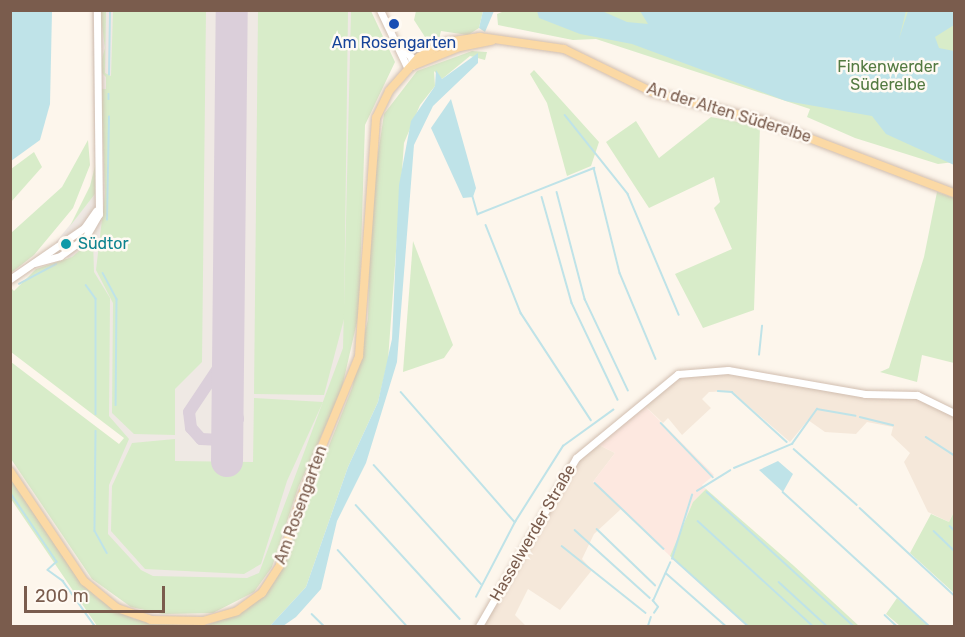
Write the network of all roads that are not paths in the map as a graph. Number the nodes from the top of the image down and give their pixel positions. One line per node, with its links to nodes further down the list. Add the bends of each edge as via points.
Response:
1 (98, 10): 9 (street)
2 (380, 10): 3 (street)
3 (394, 40): 5 (street); 7 (street)
4 (503, 40): 6 (main road, An der Alten Süderelbe, via 474,37); 7 (main road, An der Alten Süderelbe, via 460,47); 8 (main road, An der Alten Süderelbe, via 564,49 652,92 733,112)
5 (402, 47): 6 (street); 7 (street)
6 (430, 48): 7 (main road)
7 (410, 68): 13 (main road, Am Rosengarten, via 386,97 372,135 365,316 353,376 307,481 280,565 262,593 237,611 203,621 151,620 117,608 80,575)
8 (954, 193)
9 (101, 197): 10 (street, via 83,225); 10 (street, via 100,209 85,238 60,256)
10 (34, 262): 11 (street)
11 (10, 279)
12 (954, 413): 14 (street, Hasselwerder Straße, via 917,395 865,394 728,370 678,374 576,458)
13 (10, 471)
14 (479, 627)

